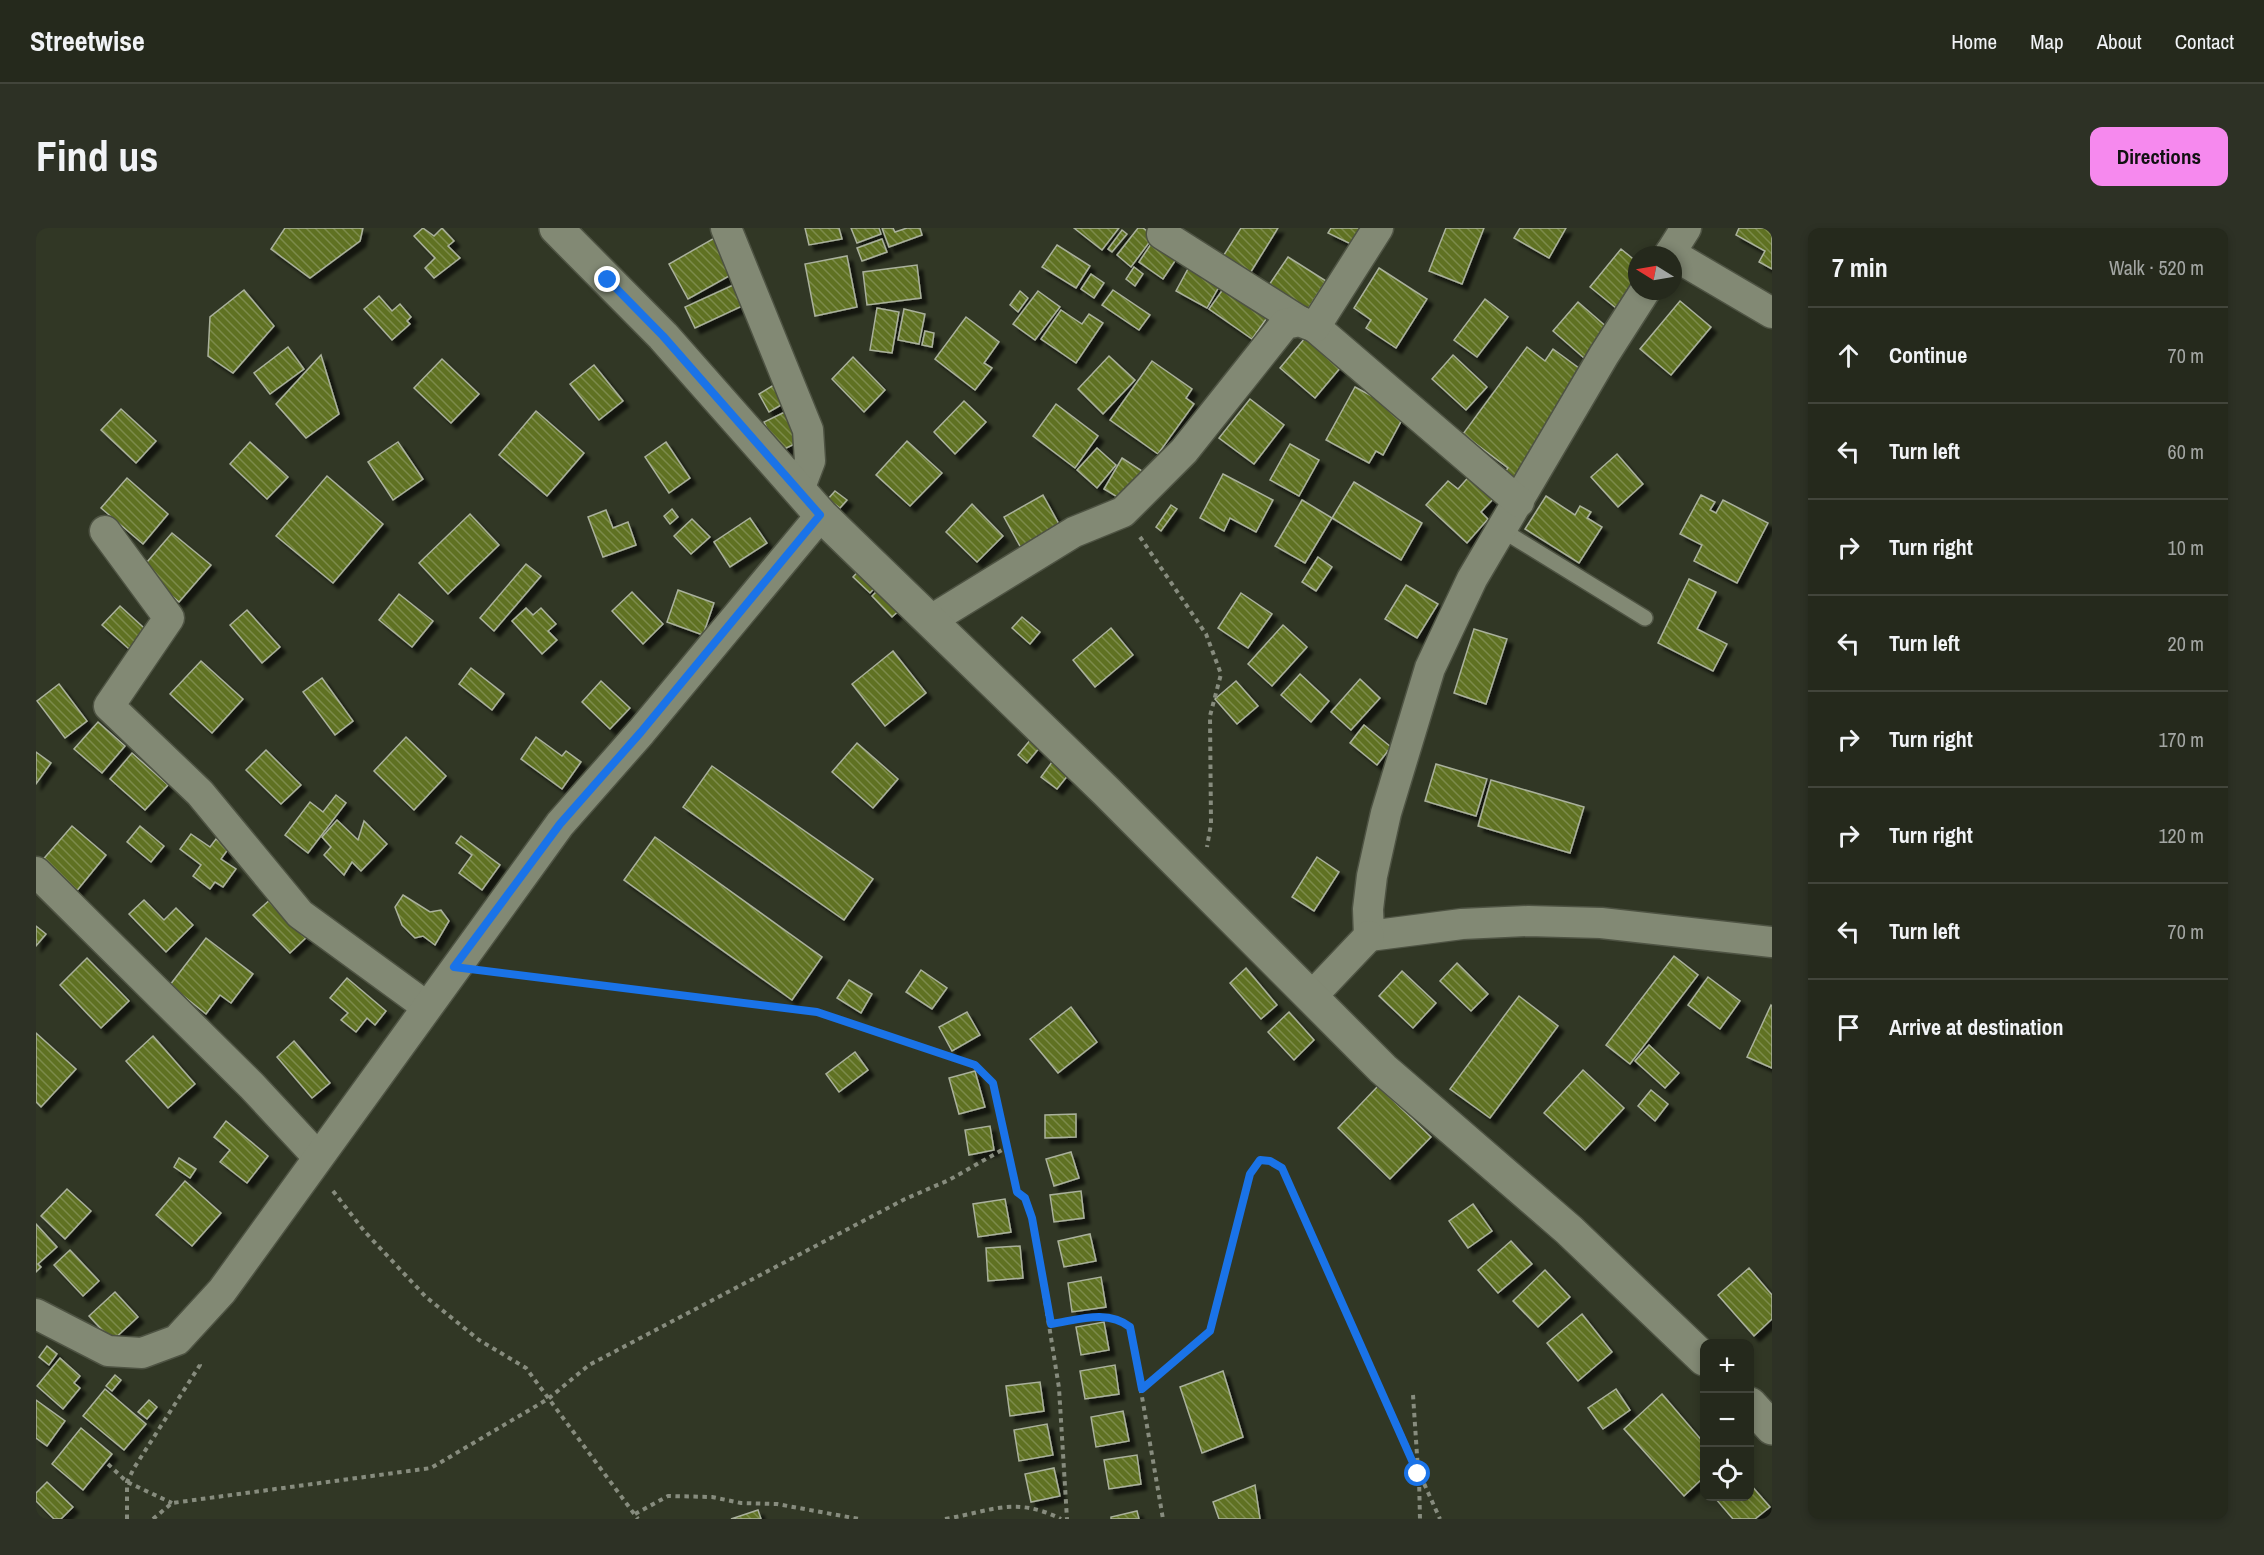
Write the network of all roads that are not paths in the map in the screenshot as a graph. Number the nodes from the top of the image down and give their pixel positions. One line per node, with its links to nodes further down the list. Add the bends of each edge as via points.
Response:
1 (556, 228): 11 (street, via 663,336)
2 (726, 228): 11 (street, via 808,430 810,461)
3 (1378, 228): 10 (street)
4 (1686, 228): 6 (street)
5 (1162, 234): 10 (street)
6 (1674, 246)
7 (1682, 261): 9 (street)
8 (1640, 300): 12 (street)
9 (1772, 313)
10 (1307, 324): 12 (street); 17 (street, via 1286,324 1184,451 1123,512 1074,532)
11 (799, 490): 13 (street)
12 (1519, 502): 14 (street)
13 (820, 515): 17 (street); 22 (street, via 560,824)
14 (1502, 530): 16 (lane); 19 (street, via 1472,579 1430,668 1374,865)
15 (105, 531): 22 (street, via 169,618 109,706 200,794 300,914)
16 (1644, 618)
17 (931, 620): 21 (street)
18 (36, 872): 23 (street, via 252,1086)
19 (1369, 936): 20 (street, via 1462,924 1527,921 1600,923); 21 (street)
20 (1772, 942)
21 (1313, 995): 25 (street, via 1383,1069 1569,1230)
22 (426, 1006): 23 (street)
23 (314, 1160): 24 (street, via 222,1291 177,1340 142,1353 108,1351)
24 (36, 1314)
25 (1700, 1355)
26 (1754, 1409): 27 (street)
27 (1772, 1428)

